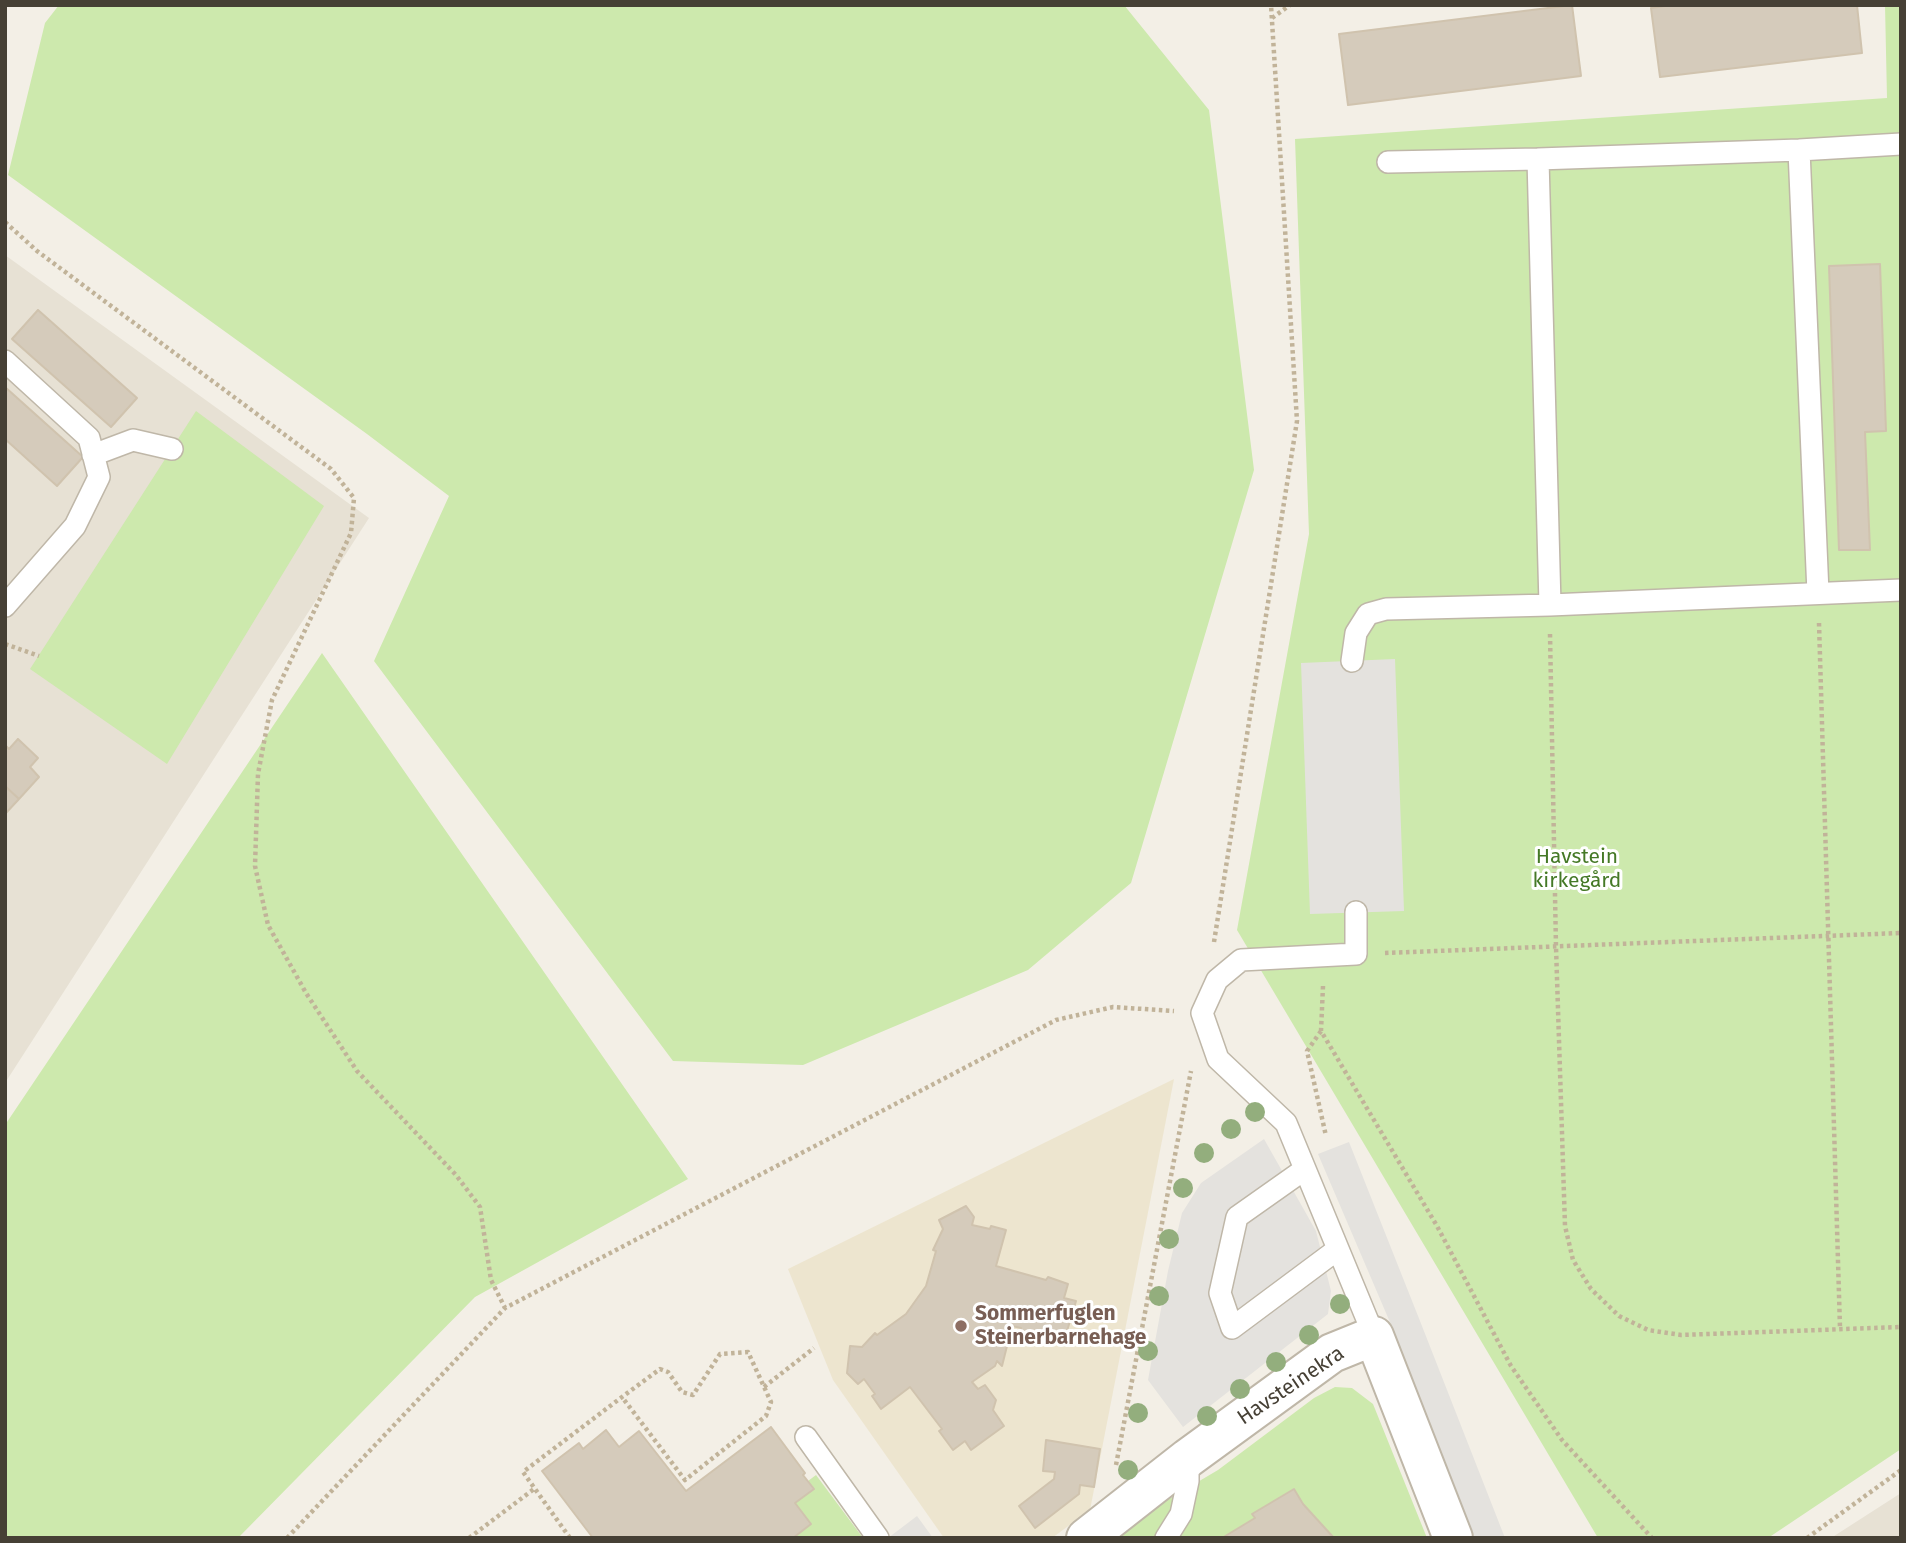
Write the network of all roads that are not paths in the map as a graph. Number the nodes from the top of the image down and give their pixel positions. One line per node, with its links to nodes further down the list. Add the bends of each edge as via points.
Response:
1 (1901, 144): 2 (lane)
2 (1799, 150): 3 (lane); 9 (lane)
3 (1538, 159): 4 (lane); 10 (lane)
4 (1388, 162)
5 (5, 361): 7 (lane, via 89,438)
6 (172, 449): 7 (lane, via 133,440)
7 (93, 455): 11 (lane, via 99,477 75,526)
8 (1901, 590): 9 (lane)
9 (1818, 593): 10 (lane)
10 (1550, 605): 12 (lane, via 1387,608 1368,614 1356,633)
11 (5, 606)
12 (1352, 661)
13 (1356, 912): 14 (lane, via 1356,954 1241,960 1217,980 1202,1013 1218,1059 1286,1123)
14 (1305, 1169): 15 (lane); 15 (lane, via 1237,1217 1220,1293 1232,1328)
15 (1338, 1248): 16 (lane)
16 (1374, 1336): 18 (street, Havsteinekra, via 1332,1353); 22 (street)
17 (806, 1437): 20 (lane)
18 (1188, 1458): 19 (street, Havsteinekra); 21 (lane, via 1181,1514)
19 (1098, 1533)
20 (878, 1538)
21 (1166, 1538)
22 (1453, 1538)

